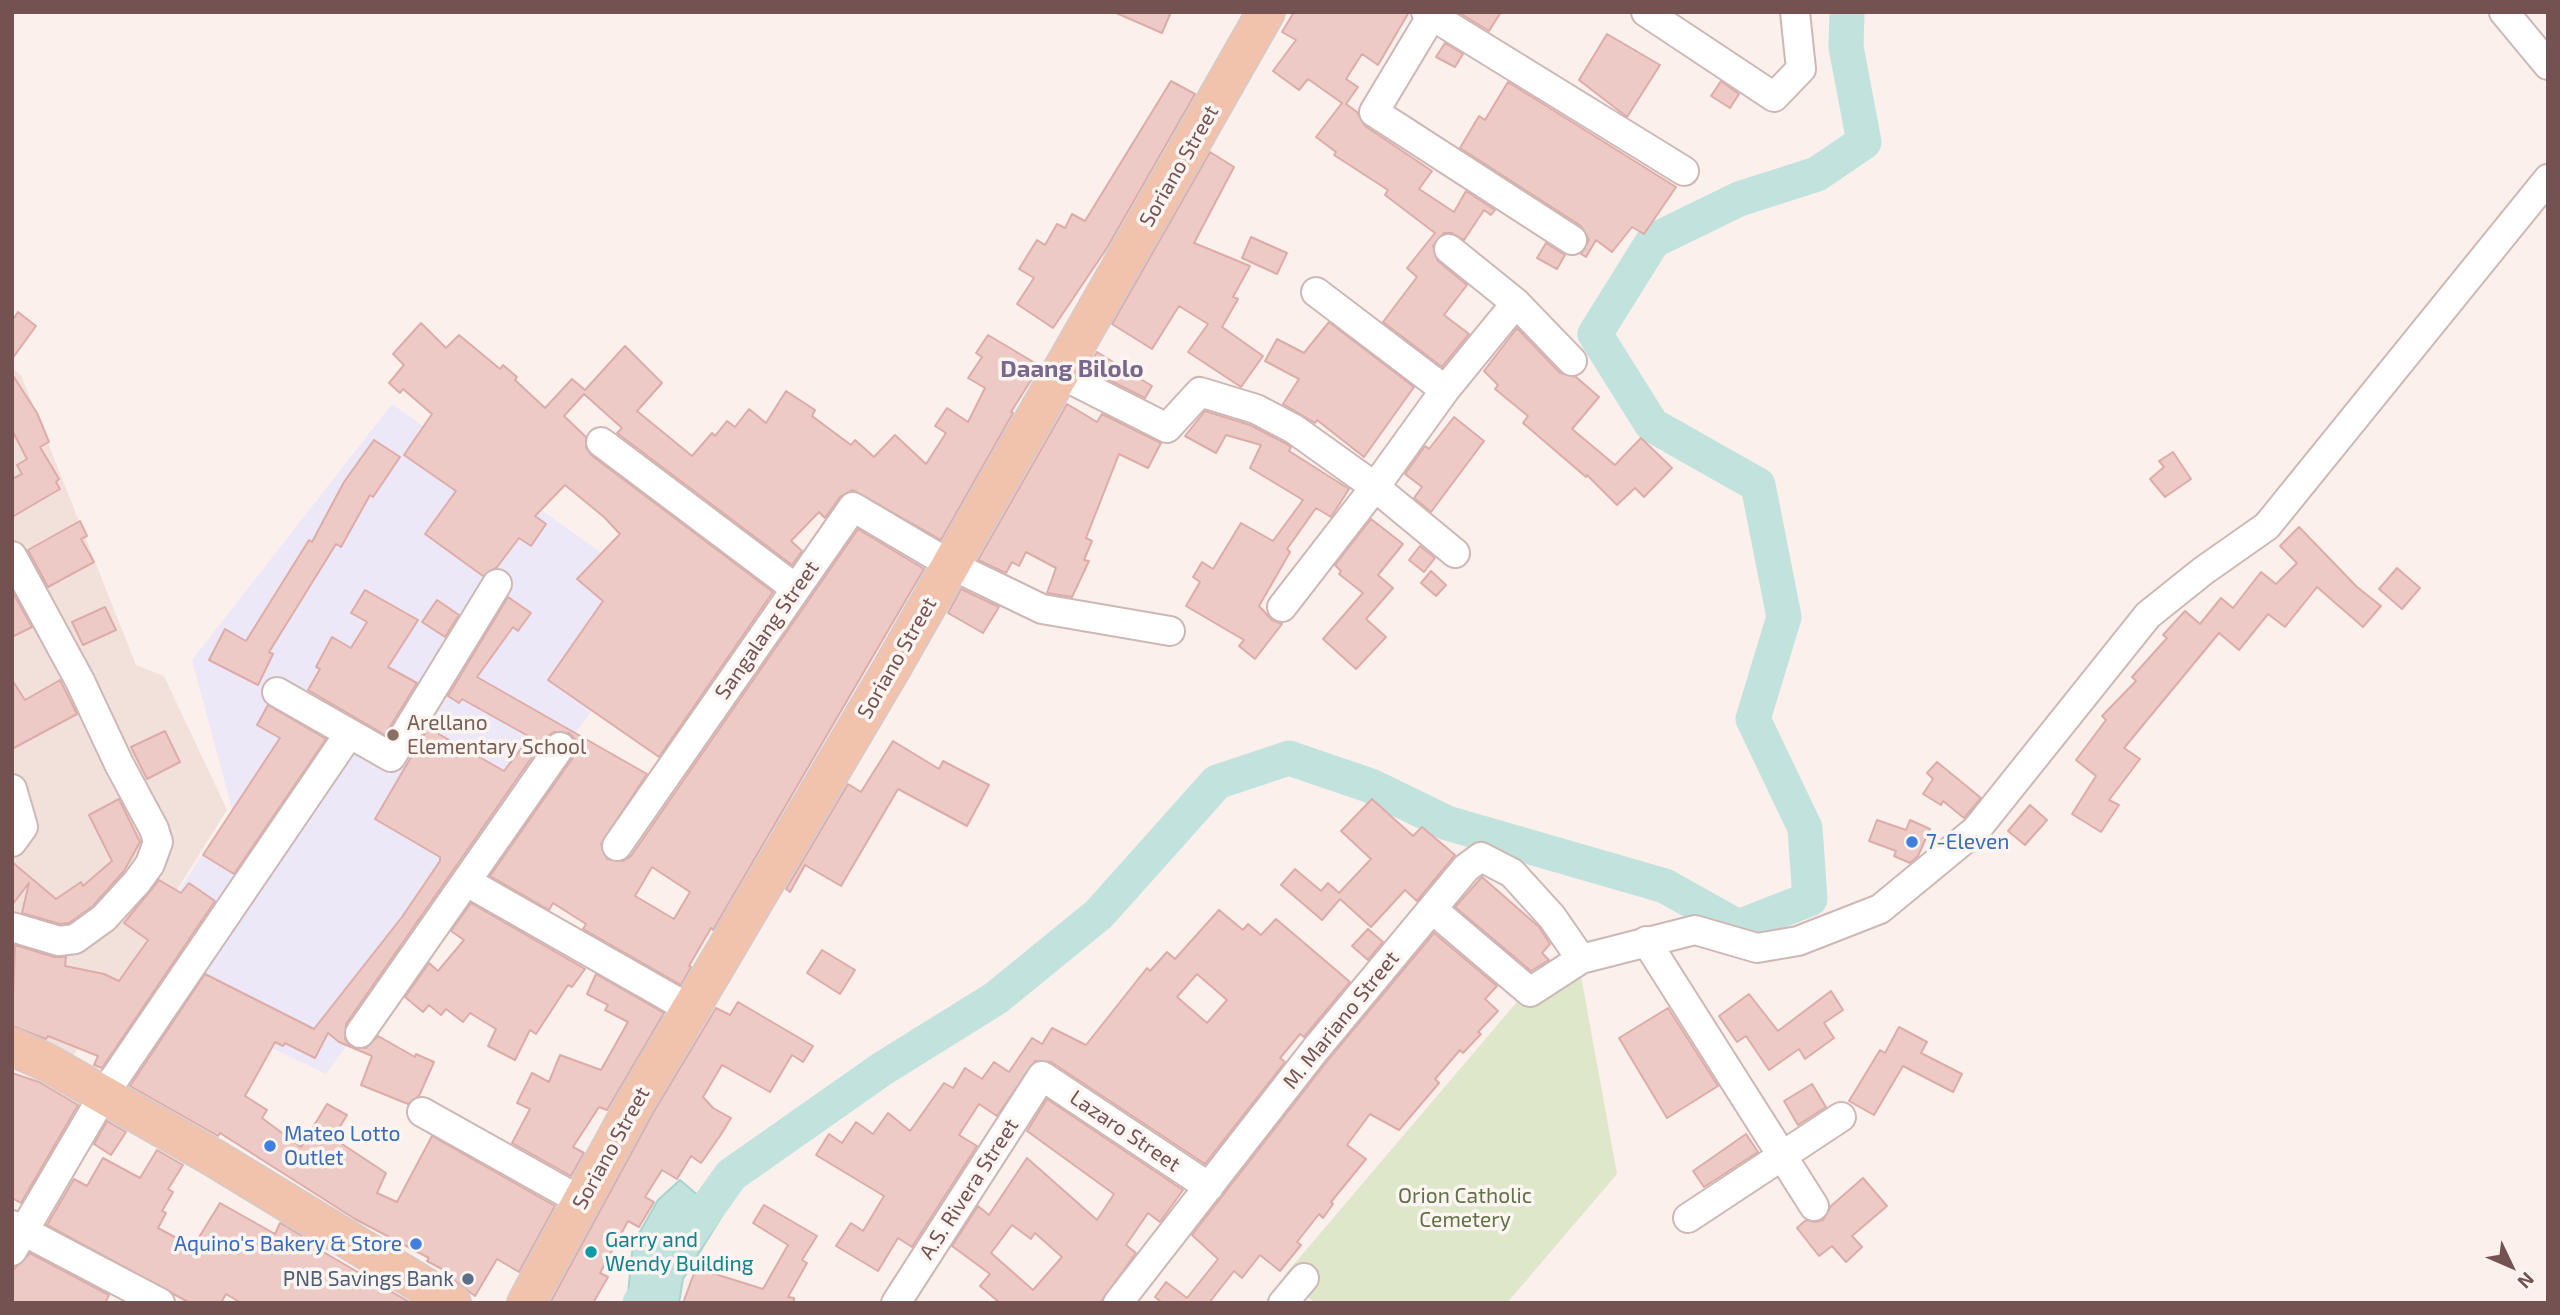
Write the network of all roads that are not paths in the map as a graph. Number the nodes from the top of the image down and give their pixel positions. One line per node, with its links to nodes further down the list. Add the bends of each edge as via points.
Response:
1 (1266, 12): 15 (main road, Soriano Street)
2 (1646, 12): 6 (street)
3 (1795, 12): 6 (street, via 1801,69 1774,97)
4 (2504, 12): 7 (street)
5 (1431, 14): 8 (street); 10 (street, via 1374,112)
6 (1678, 21)
7 (2548, 65)
8 (1684, 171)
9 (2548, 179): 35 (street, via 2267,526 2148,615 1976,830 1880,909 1798,941 1757,948 1695,930)
10 (1572, 240)
11 (1449, 249): 13 (street)
12 (1317, 292): 16 (street)
13 (1516, 303): 14 (street); 16 (street)
14 (1572, 361)
15 (1060, 374): 18 (street, via 1167,428 1200,392 1256,409 1294,429); 21 (main road, Soriano Street)
16 (1445, 390): 18 (street)
17 (601, 442): 23 (street)
18 (1375, 487): 19 (street); 24 (street)
19 (1455, 553)
20 (12, 556): 34 (street, via 80,681 158,842 137,882 104,918 75,939 59,941)
21 (951, 565): 23 (street, Sangalang Street, via 853,507); 25 (street, via 1042,609); 37 (main road, Soriano Street)
22 (497, 584): 27 (street, via 391,757)
23 (795, 588): 31 (street, Sangalang Street)
24 (1282, 607)
25 (1170, 631)
26 (277, 692): 27 (street)
27 (349, 734): 41 (street)
28 (560, 747): 32 (street)
29 (12, 789): 30 (street, via 23,827)
30 (12, 842)
31 (617, 846)
32 (467, 882): 37 (street); 38 (street)
33 (1432, 909): 36 (street, via 1530,992); 36 (street, M. Mariano Street, via 1465,868 1481,857 1512,873 1552,917); 45 (street, M. Mariano Street)
34 (12, 927)
35 (1646, 941): 36 (street); 44 (street)
36 (1581, 959)
37 (690, 1009): 46 (main road, Soriano Street)
38 (360, 1033)
39 (12, 1047): 41 (main road)
40 (1042, 1076): 45 (street, Lazaro Street); 54 (street, A.S. Rivera Street)
41 (104, 1094): 49 (street); 52 (main road)
42 (422, 1112): 46 (street)
43 (1840, 1117): 44 (street)
44 (1782, 1155): 47 (street); 48 (street)
45 (1209, 1187): 55 (street, M. Mariano Street)
46 (581, 1201): 53 (main road, Soriano Street)
47 (1814, 1206)
48 (1688, 1217)
49 (16, 1236): 51 (street)
50 (1304, 1278): 56 (street)
51 (160, 1303)
52 (452, 1303)
53 (526, 1303)
54 (896, 1303)
55 (1118, 1303)
56 (1283, 1303)

